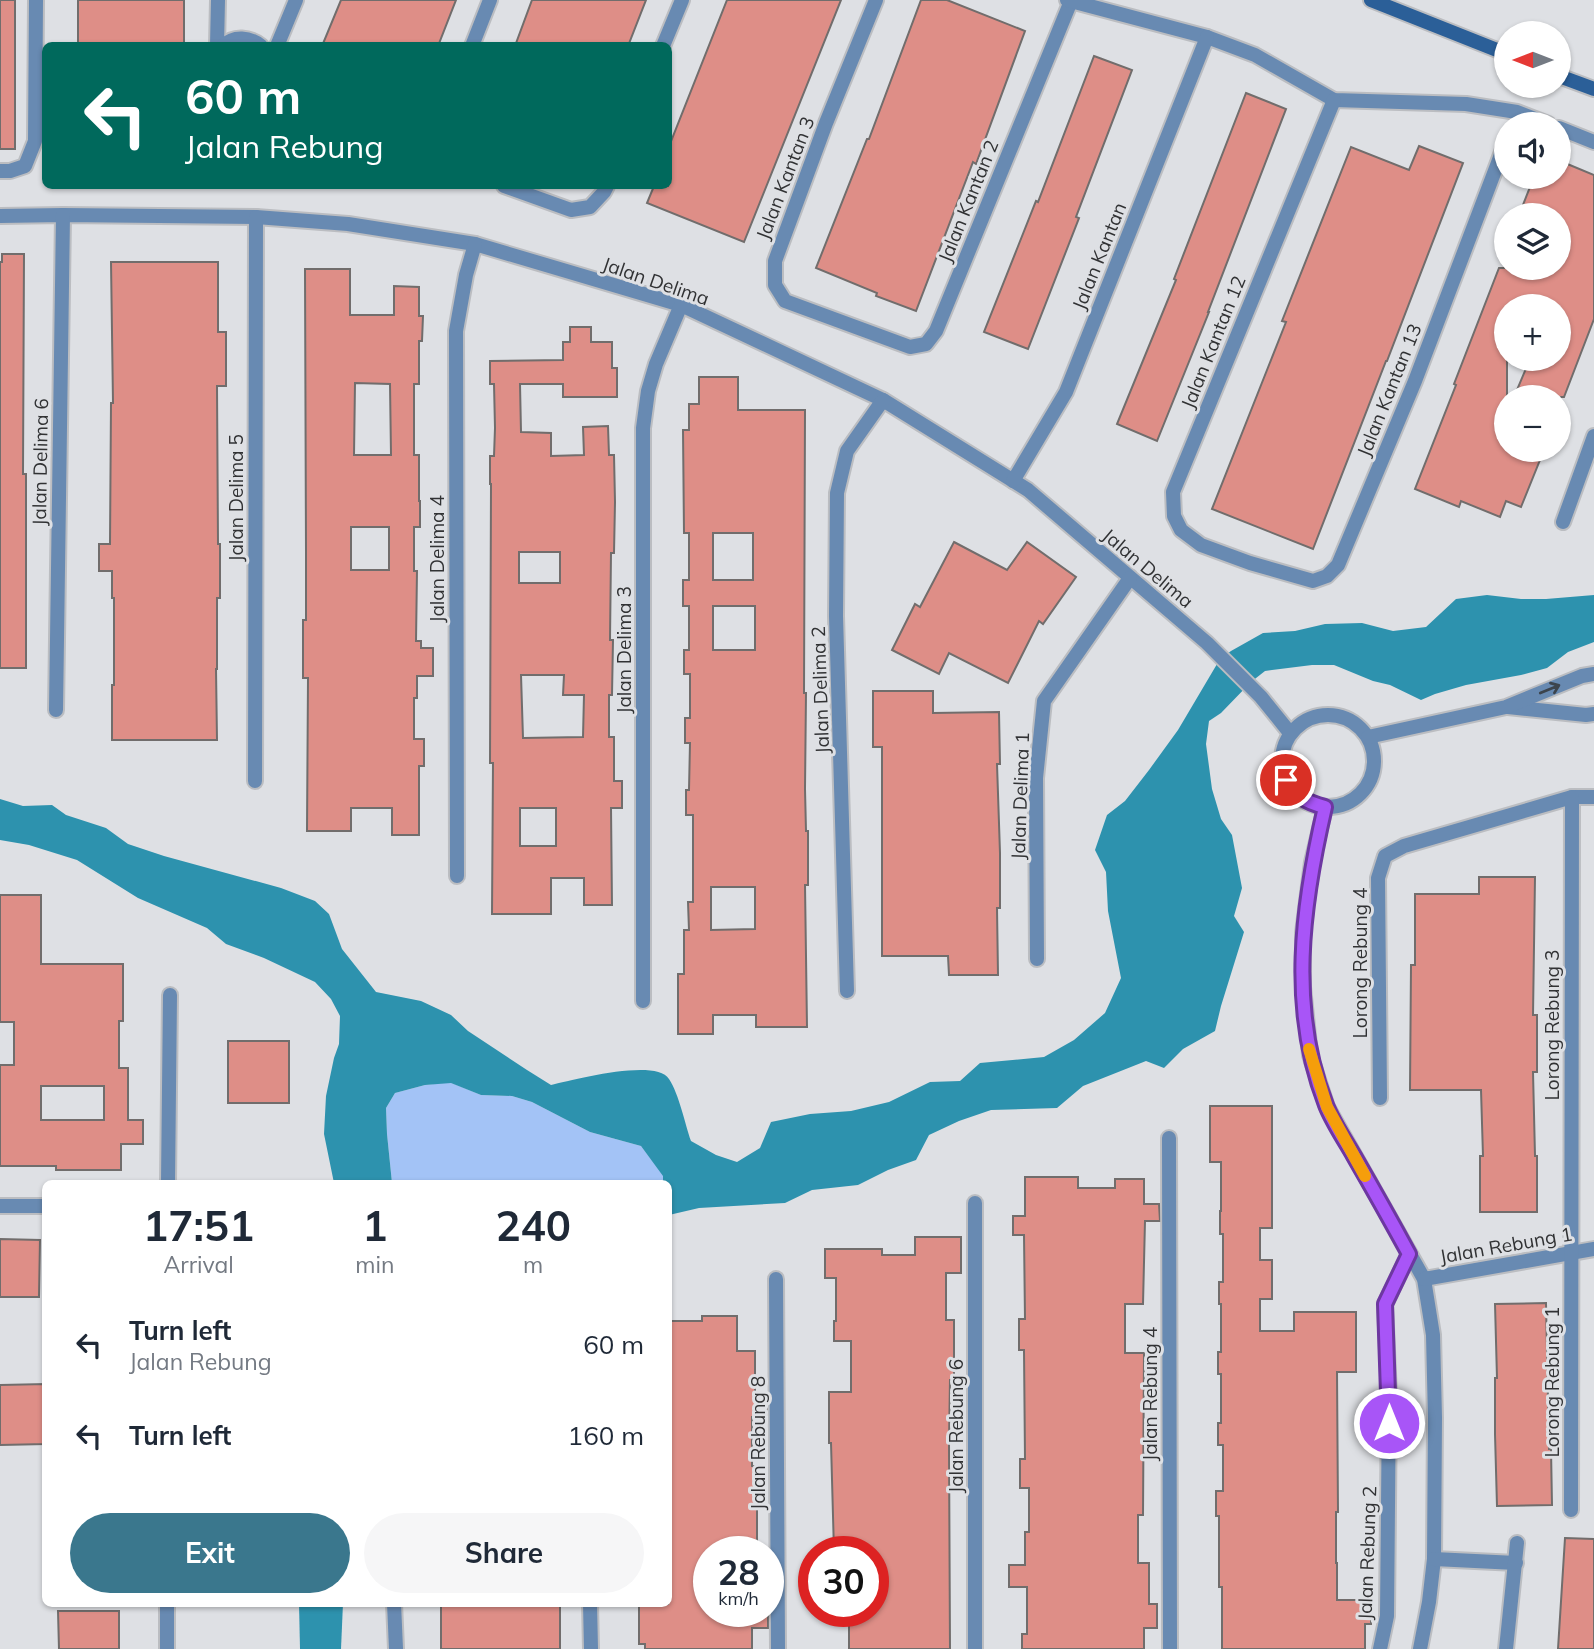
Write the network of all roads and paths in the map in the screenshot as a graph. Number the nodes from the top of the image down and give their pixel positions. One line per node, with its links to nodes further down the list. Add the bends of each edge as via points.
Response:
1 (36, 0): 23 (street, via 36,141 25,166)
2 (218, 0): 10 (street)
3 (296, 0): 13 (street)
4 (490, 0): 14 (street)
5 (682, 0): 15 (street)
6 (876, 0): 32 (street, Jalan Kantan 3, via 775,261 775,285 785,301)
7 (1371, 0): 16 (main road)
8 (1069, 1): 9 (street); 32 (street, Jalan Kantan 2, via 936,331 926,344 910,348)
9 (1207, 37): 19 (street, via 1255,55); 35 (street, Jalan Kantan, via 1066,392)
10 (220, 42)
11 (226, 42): 12 (street, via 241,38)
12 (256, 42)
13 (279, 42)
14 (474, 42)
15 (665, 42)
16 (1494, 49)
17 (1572, 81): 18 (main road)
18 (1594, 89)
19 (1334, 100): 20 (street, via 1466,104); 37 (street, Jalan Kantan 12, via 1172,492 1174,516 1181,530 1201,545)
20 (1494, 112)
21 (1571, 133): 22 (street)
22 (1594, 142)
23 (0, 171)
24 (1494, 173): 37 (street, Jalan Kantan 13, via 1338,565 1313,581)
25 (513, 189): 26 (street, via 571,210 590,206)
26 (606, 189)
27 (63, 215): 28 (street, Jalan Delima); 29 (street, Jalan Delima); 41 (street, Jalan Delima 6)
28 (0, 216)
29 (256, 216): 30 (street, Jalan Delima, via 348,224); 45 (street, Jalan Delima 5)
30 (475, 244): 31 (street, Jalan Delima); 49 (street, Jalan Delima 4, via 456,331)
31 (681, 305): 33 (street, Jalan Delima); 53 (street, Jalan Delima 3, via 656,364 643,428)
32 (855, 326)
33 (883, 400): 35 (street, Jalan Delima); 51 (street, Jalan Delima 2, via 847,451 837,493)
34 (1594, 436): 36 (street)
35 (1013, 481): 38 (street, Jalan Delima)
36 (1563, 522)
37 (1250, 563)
38 (1130, 578): 43 (street, Jalan Delima, via 1207,643); 50 (street, Jalan Delima 1, via 1044,701 1036,778)
39 (1594, 674): 40 (street, one-way to 39)
40 (1506, 707): 42 (street); 44 (street)
41 (56, 710)
42 (1594, 714)
43 (1290, 733): 44 (street, via 1315,715 1330,714 1359,725); 48 (street, via 1282,756 1286,780 1302,799)
44 (1368, 737): 48 (street, via 1374,751 1371,779 1352,800)
45 (255, 780)
46 (1572, 797): 47 (street); 54 (street, Lorong Rebung 4, via 1404,846 1385,856 1378,878); 61 (street, Lorong Rebung 3)
47 (1594, 797)
48 (1325, 807): 62 (street, via 1303,933 1310,1055 1327,1107)
49 (457, 876)
50 (1037, 959)
51 (847, 992)
52 (170, 995): 56 (street)
53 (643, 1001)
54 (1380, 1098)
55 (1169, 1138): 77 (street, Jalan Rebung 4)
56 (168, 1180)
57 (975, 1203): 76 (street, Jalan Rebung 6)
58 (0, 1206): 59 (street)
59 (42, 1206)
60 (1594, 1249): 61 (street, Jalan Rebung 1)
61 (1570, 1253): 64 (street, Jalan Rebung 1); 65 (street, Lorong Rebung 1)
62 (1409, 1254): 64 (street); 78 (street, Jalan Rebung 2, via 1385,1304 1387,1616)
63 (776, 1279): 75 (street, Jalan Rebung 8)
64 (1424, 1279): 67 (street, via 1433,1335)
65 (1571, 1510)
66 (1517, 1543): 68 (street)
67 (1434, 1559): 68 (street); 79 (street)
68 (1516, 1563): 80 (street)
69 (167, 1607): 72 (street)
70 (394, 1607): 73 (street)
71 (590, 1607): 74 (street)
72 (166, 1649)
73 (396, 1649)
74 (591, 1649)
75 (778, 1649)
76 (975, 1649)
77 (1170, 1649)
78 (1380, 1649)
79 (1420, 1649)
80 (1506, 1649)

